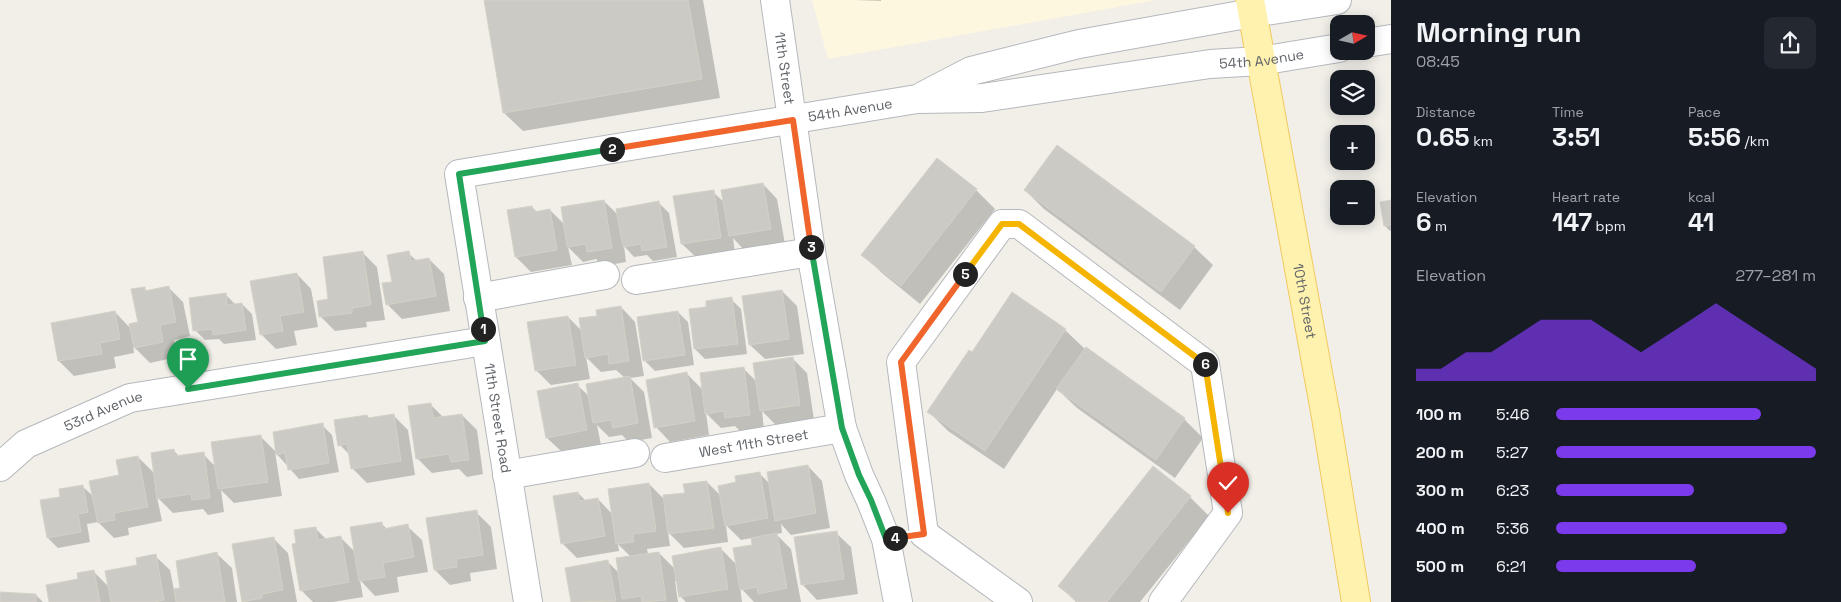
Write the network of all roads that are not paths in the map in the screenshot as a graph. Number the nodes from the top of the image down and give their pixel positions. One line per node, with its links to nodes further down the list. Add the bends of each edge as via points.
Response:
1 (775, 0): 9 (street, 11th Street)
2 (1337, 0): 3 (street, 54th Avenue)
3 (1251, 7): 7 (main road, 10th Street); 8 (street, 54th Avenue, via 971,71)
4 (1391, 39): 5 (street)
5 (1375, 42)
6 (1330, 49): 7 (street, 54th Avenue)
7 (1260, 61): 8 (street, 54th Avenue, via 1210,64 982,98); 27 (main road, 10th Street, via 1326,417)
8 (917, 99): 9 (street, 54th Avenue)
9 (793, 120): 10 (street, 54th Avenue); 11 (street, 11th Street)
10 (459, 174): 14 (street, 11th Street Road)
11 (812, 252): 13 (street); 16 (street, 11th Street)
12 (604, 276): 14 (street)
13 (636, 280)
14 (478, 298): 15 (street, 11th Street Road)
15 (485, 341): 19 (street, 53rd Avenue, via 130,398 26,444); 20 (street, 11th Street Road)
16 (842, 428): 18 (street, West 11th Street); 22 (street, 11th Street)
17 (635, 453): 20 (street)
18 (665, 458)
19 (0, 467)
20 (507, 476): 23 (street, 11th Street Road)
21 (924, 534): 22 (street); 25 (street); 26 (street, via 901,362 1002,224 1019,224 1205,364 1228,513)
22 (886, 539): 24 (street, 11th Street)
23 (528, 602)
24 (894, 602)
25 (1018, 602)
26 (1163, 602)
27 (1356, 602)

